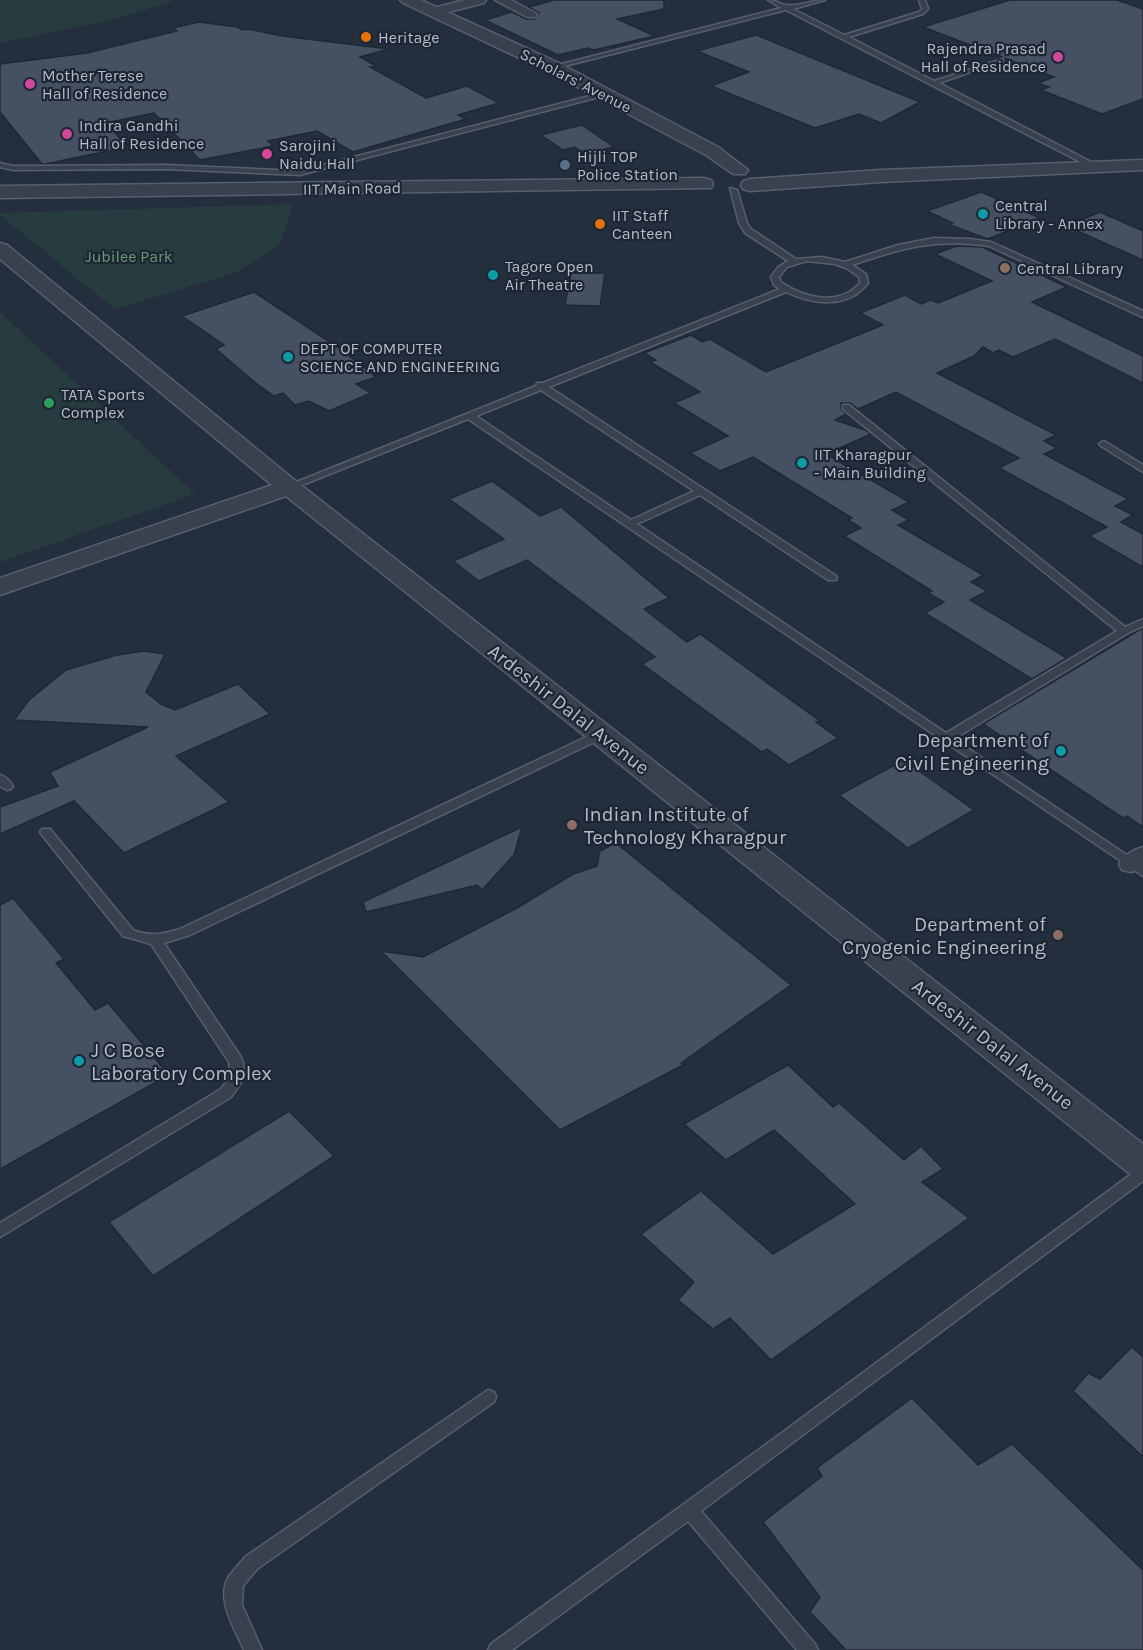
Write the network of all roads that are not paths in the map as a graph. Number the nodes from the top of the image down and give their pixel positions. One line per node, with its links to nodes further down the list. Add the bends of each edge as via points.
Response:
1 (408, 0): 8 (street, Scholars' Avenue)
2 (480, 0): 8 (street)
3 (501, 0): 9 (street)
4 (771, 0): 7 (lane)
5 (822, 0): 7 (lane)
6 (922, 0): 10 (lane, via 925,9 921,13)
7 (787, 8): 10 (lane); 12 (lane)
8 (433, 12): 12 (street, Scholars' Avenue)
9 (531, 14)
10 (844, 37): 13 (lane)
11 (1002, 60): 13 (lane)
12 (553, 67): 14 (street, Scholars' Avenue)
13 (933, 83): 17 (lane)
14 (605, 94): 15 (lane, via 300,172); 18 (street, Scholars' Avenue, via 722,157)
15 (0, 165)
16 (1143, 165): 17 (street)
17 (1095, 166): 18 (street, via 848,180)
18 (743, 180): 19 (street, IIT Main Road, via 722,168 701,177 704,184); 21 (lane, via 742,223)
19 (0, 192)
20 (0, 249): 30 (street, Ardeshir Dalal Avenue)
21 (794, 261): 22 (lane, via 821,259); 23 (lane, via 777,270 777,283)
22 (847, 264): 23 (lane, via 863,276 861,289 852,294 817,299); 24 (lane, via 933,239 965,239 991,244)
23 (784, 290): 25 (lane)
24 (1143, 314)
25 (540, 385): 27 (lane); 31 (lane)
26 (846, 407): 36 (lane)
27 (469, 415): 30 (lane); 32 (lane)
28 (1104, 444): 29 (lane)
29 (1143, 469)
30 (289, 487): 34 (street); 37 (street, Ardeshir Dalal Avenue)
31 (699, 492): 32 (lane); 33 (lane)
32 (630, 524): 38 (lane)
33 (832, 578)
34 (0, 587)
35 (1143, 622): 36 (lane)
36 (1124, 631): 38 (lane)
37 (601, 734): 41 (lane, via 185,932); 42 (street, Ardeshir Dalal Avenue)
38 (947, 738): 40 (lane)
39 (46, 832): 41 (lane, via 128,933)
40 (1139, 864)
41 (156, 940): 44 (lane, via 236,1061 237,1078 226,1093)
42 (1143, 1164)
43 (1143, 1173): 46 (lane)
44 (0, 1231)
45 (488, 1397): 47 (lane, via 251,1563 234,1583 233,1605)
46 (689, 1509): 48 (lane); 49 (lane)
47 (254, 1650)
48 (497, 1650)
49 (809, 1650)

